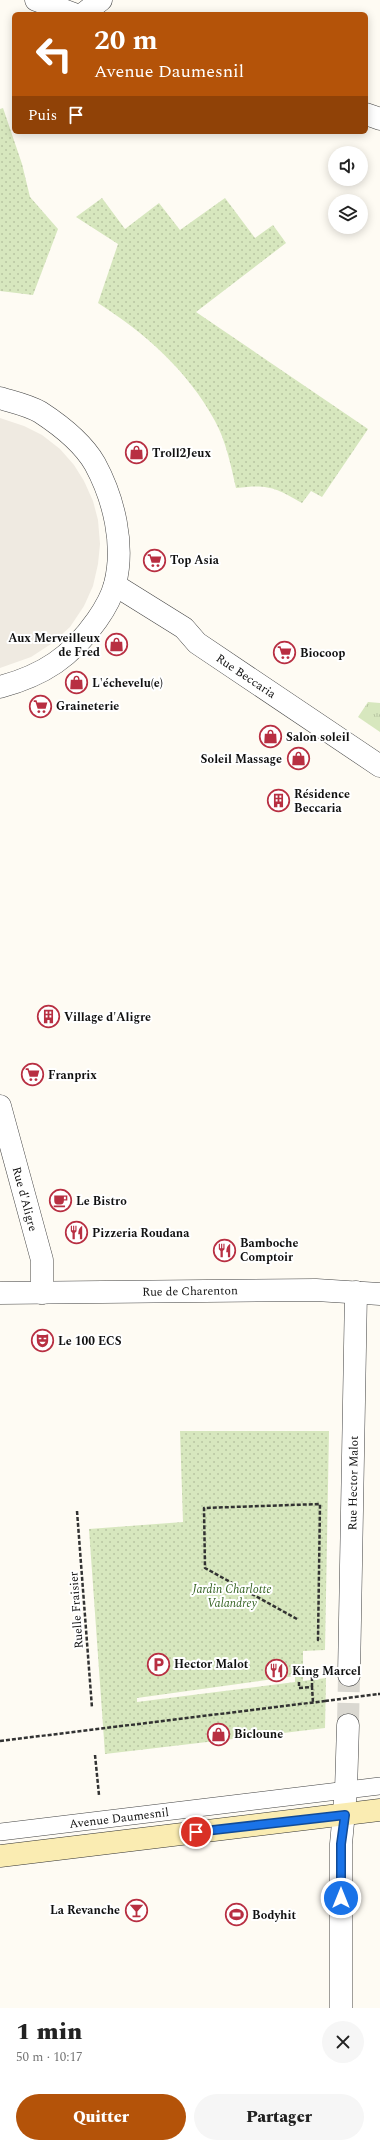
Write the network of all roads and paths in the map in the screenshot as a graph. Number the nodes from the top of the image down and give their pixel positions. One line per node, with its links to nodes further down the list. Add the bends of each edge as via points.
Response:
1 (36, 0): 3 (street)
2 (101, 0): 4 (street)
3 (69, 12)
4 (85, 12)
5 (368, 115): 6 (street)
6 (380, 119)
7 (0, 398): 8 (street, via 39,411 79,444 94,463 114,512 118,536)
8 (115, 585): 9 (street, via 102,612 82,641 71,651 46,670); 10 (street, Rue Beccaria, via 184,628 197,643)
9 (0, 687)
10 (380, 766)
11 (0, 1106): 14 (street, Rue d'Aligre, via 42,1260)
12 (356, 1292): 14 (street, Rue de Charenton, via 316,1290); 15 (street, Rue de Charenton); 20 (street, Rue Hector Malot)
13 (0, 1293): 14 (street, Rue de Charenton)
14 (42, 1293)
15 (380, 1294)
16 (77, 1511): 25 (path, Ruelle Fraisier)
17 (297, 1619): 18 (path, via 205,1568 204,1508 320,1504)
18 (318, 1640)
19 (312, 1671): 22 (path)
20 (349, 1675)
21 (299, 1682): 22 (path, via 299,1688)
22 (312, 1687): 24 (path)
23 (379, 1694): 24 (path, bridge)
24 (313, 1703): 27 (path)
25 (92, 1708)
26 (348, 1725): 29 (street)
27 (0, 1741)
28 (380, 1786): 29 (lane, Avenue Daumesnil)
29 (346, 1790): 31 (street); 32 (lane, Avenue Daumesnil)
30 (380, 1810): 31 (main road, Avenue Daumesnil)
31 (345, 1815): 33 (main road, Avenue Daumesnil); 34 (street, via 341,1844)
32 (0, 1832)
33 (0, 1856)
34 (341, 2008)

